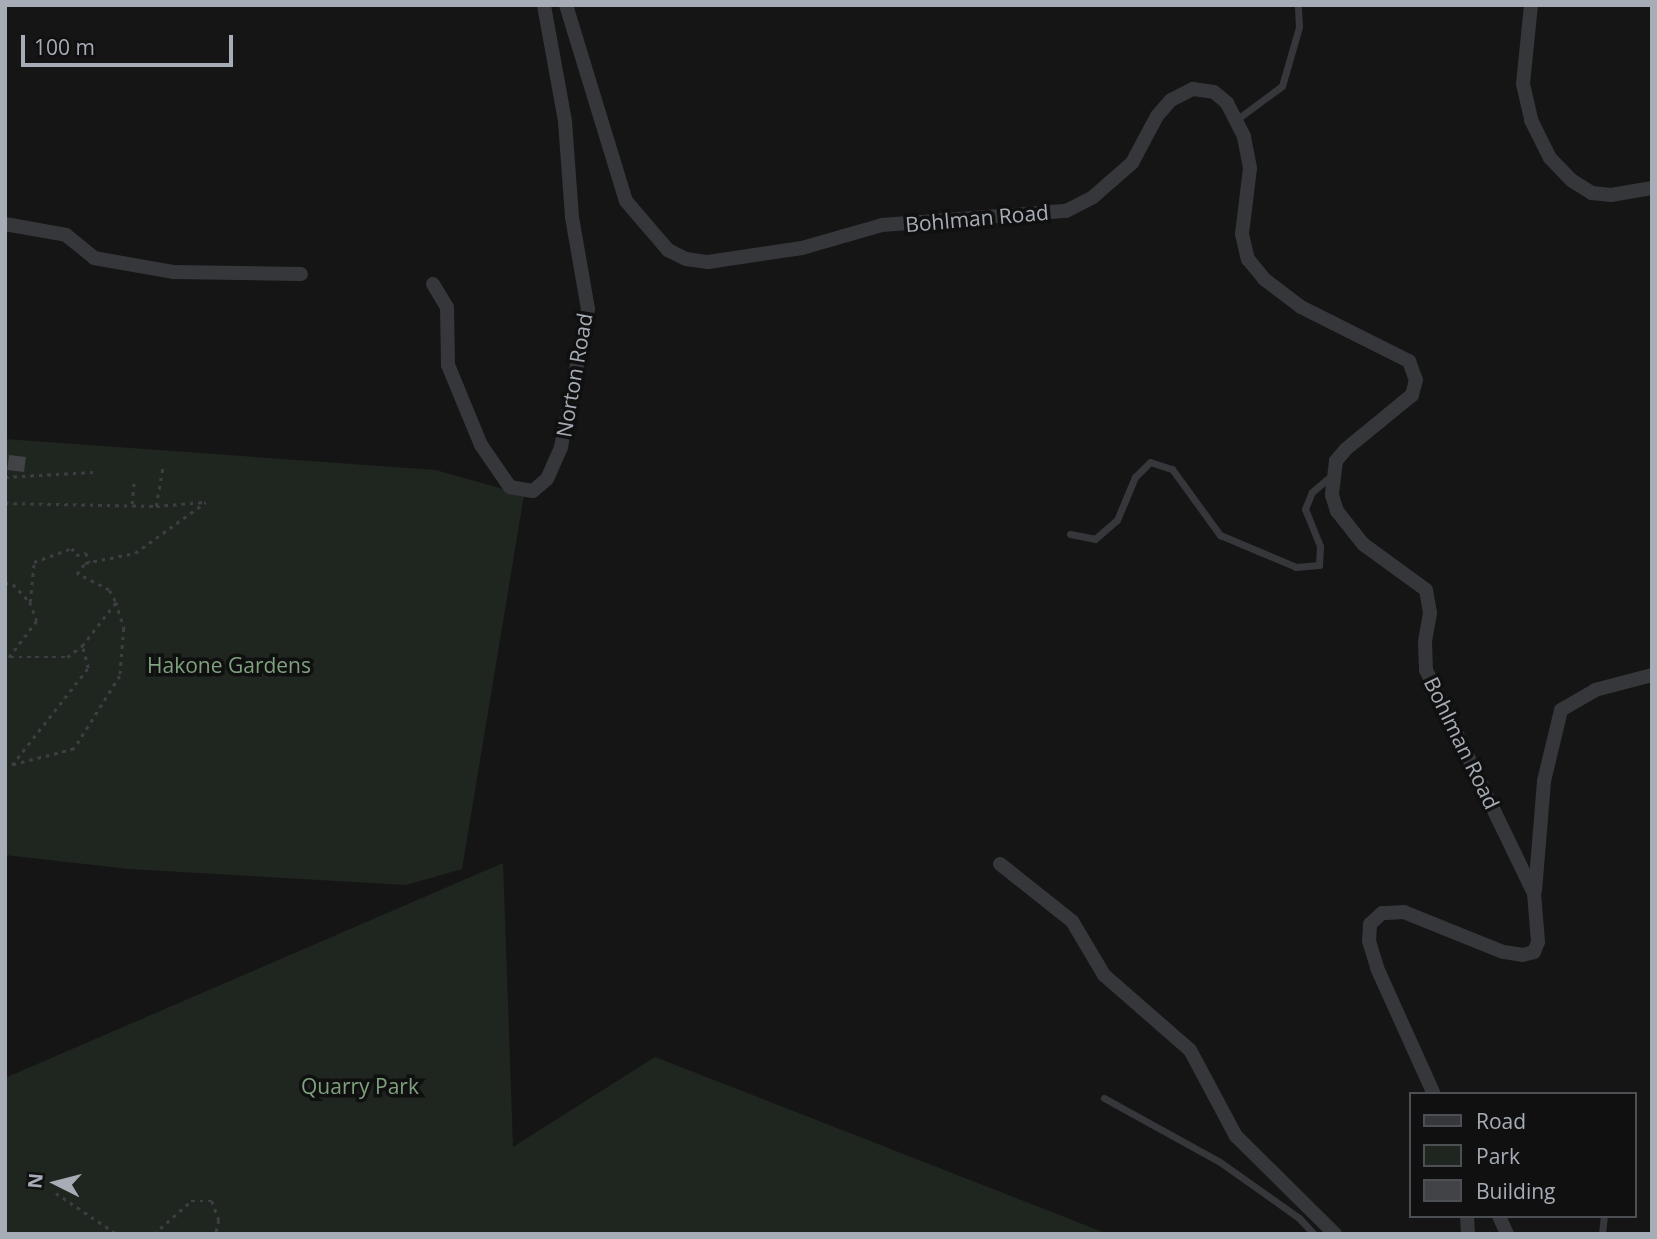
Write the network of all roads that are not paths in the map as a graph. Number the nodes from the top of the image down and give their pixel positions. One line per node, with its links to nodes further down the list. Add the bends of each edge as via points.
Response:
1 (544, 5): 9 (street, Norton Road, via 565,121 572,217 589,309 561,447 547,480 533,491 510,487 470,421 448,365 447,307)
2 (566, 5): 5 (street, Bohlman Road, via 626,201 668,250 686,259 708,262 802,248 882,225 1066,211 1093,197 1132,163 1171,100 1193,89 1214,93 1227,103)
3 (1298, 5): 5 (lane, via 1299,27 1282,86)
4 (1531, 5): 6 (street, via 1523,84 1531,120 1550,158 1571,180 1592,192 1611,195)
5 (1236, 120): 10 (street, Bohlman Road, via 1250,168 1242,234 1248,259 1264,279 1301,306 1409,361 1416,380 1412,395 1400,408 1346,449)
6 (1652, 188)
7 (5, 224): 8 (street, via 66,235 94,258 173,272)
8 (301, 274)
9 (433, 284)
10 (1333, 475): 11 (lane, via 1312,492 1305,509 1320,546 1319,565 1296,567 1220,535 1171,469 1150,462 1135,477 1117,520 1095,539); 14 (street, Bohlman Road, via 1338,511 1363,544 1426,590 1430,613 1424,642 1426,670)
11 (1070, 534)
12 (1652, 675): 14 (street, via 1595,690 1561,710 1544,780)
13 (1000, 863): 19 (street, via 1072,921 1104,975 1190,1050 1236,1136)
14 (1534, 893): 15 (street, Bohlman Road, via 1538,942 1534,952 1523,955 1404,912 1382,913 1370,924 1369,941 1377,968)
15 (1433, 1092)
16 (1104, 1098): 18 (lane, via 1220,1162 1299,1218)
17 (1500, 1218): 20 (street)
18 (1314, 1234)
19 (1335, 1234)
20 (1507, 1234)

